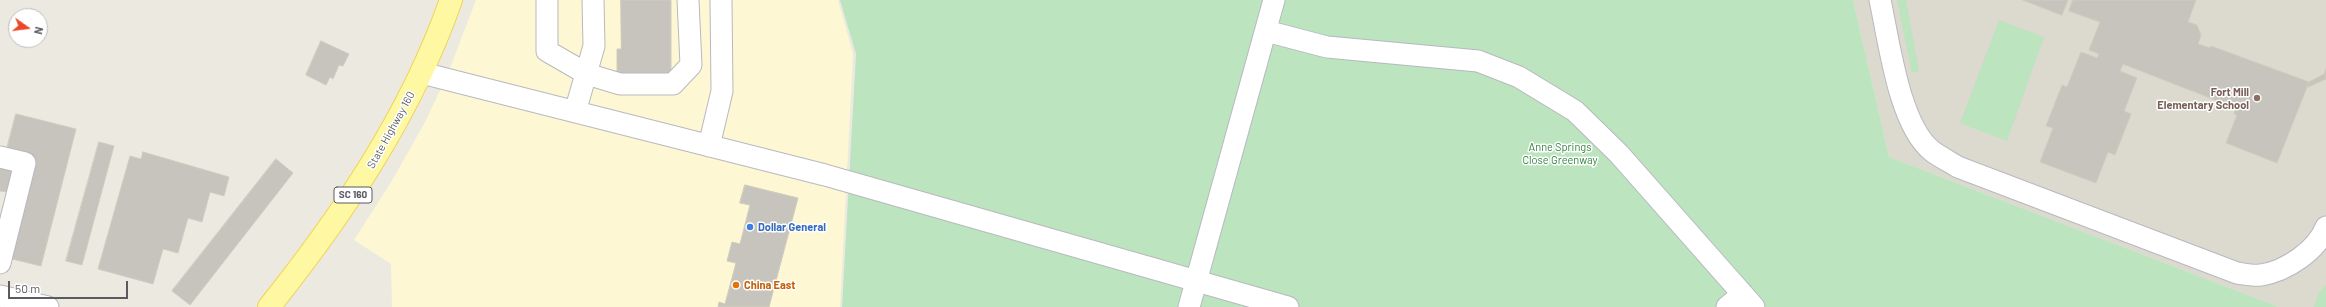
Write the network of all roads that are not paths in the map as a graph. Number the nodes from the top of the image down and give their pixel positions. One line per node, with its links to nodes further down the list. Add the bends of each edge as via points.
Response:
1 (451, 0): 11 (main road, State Highway 160 / SC 160)
2 (547, 0): 12 (street, via 547,51)
3 (593, 0): 12 (street, via 594,46)
4 (688, 0): 9 (street)
5 (721, 0): 8 (street)
6 (1274, 0): 10 (street)
7 (1880, 0): 16 (street, via 1905,107 1915,131 1932,151 1958,167 2237,273 2262,275 2288,265 2306,254 2322,238)
8 (722, 28): 9 (street); 14 (street, via 722,91)
9 (689, 29): 12 (street, via 691,65 674,84 620,84)
10 (1266, 31): 18 (street); 20 (street, via 1327,47 1478,61 1519,77 1575,111 1619,154)
11 (422, 73): 13 (street); 22 (main road, State Highway 160 / SC 160, via 351,199)
12 (587, 74): 13 (street)
13 (575, 112): 14 (street)
14 (709, 146): 18 (street, via 825,175)
15 (0, 157): 17 (street, via 25,163)
16 (2326, 227)
17 (0, 263)
18 (1196, 282): 23 (street); 24 (street)
19 (0, 296): 21 (street)
20 (1741, 303)
21 (48, 307)
22 (269, 307)
23 (1189, 307)
24 (1288, 307)

